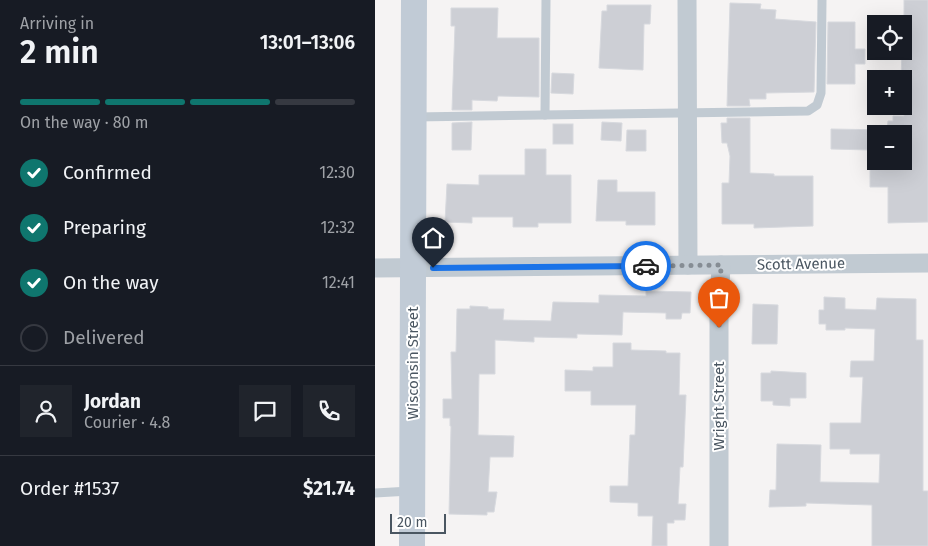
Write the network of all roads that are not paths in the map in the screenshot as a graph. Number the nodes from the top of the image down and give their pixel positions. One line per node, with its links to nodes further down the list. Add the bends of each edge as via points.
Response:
1 (414, 0): 7 (street, Wisconsin Street)
2 (546, 0): 6 (lane)
3 (687, 0): 5 (street)
4 (823, 0): 5 (lane, via 821,93 817,105 808,111)
5 (686, 113): 6 (lane); 9 (street)
6 (545, 115): 7 (lane)
7 (413, 117): 12 (street, Wisconsin Street)
8 (928, 263): 10 (street, Scott Avenue)
9 (688, 265): 10 (street, Scott Avenue); 12 (street, Scott Avenue)
10 (721, 265): 16 (street, Wright Street)
11 (375, 268): 12 (street, Scott Avenue)
12 (413, 268): 13 (street, Wisconsin Street)
13 (412, 491): 14 (lane); 15 (street, Wisconsin Street)
14 (375, 493)
15 (412, 546)
16 (719, 546)

